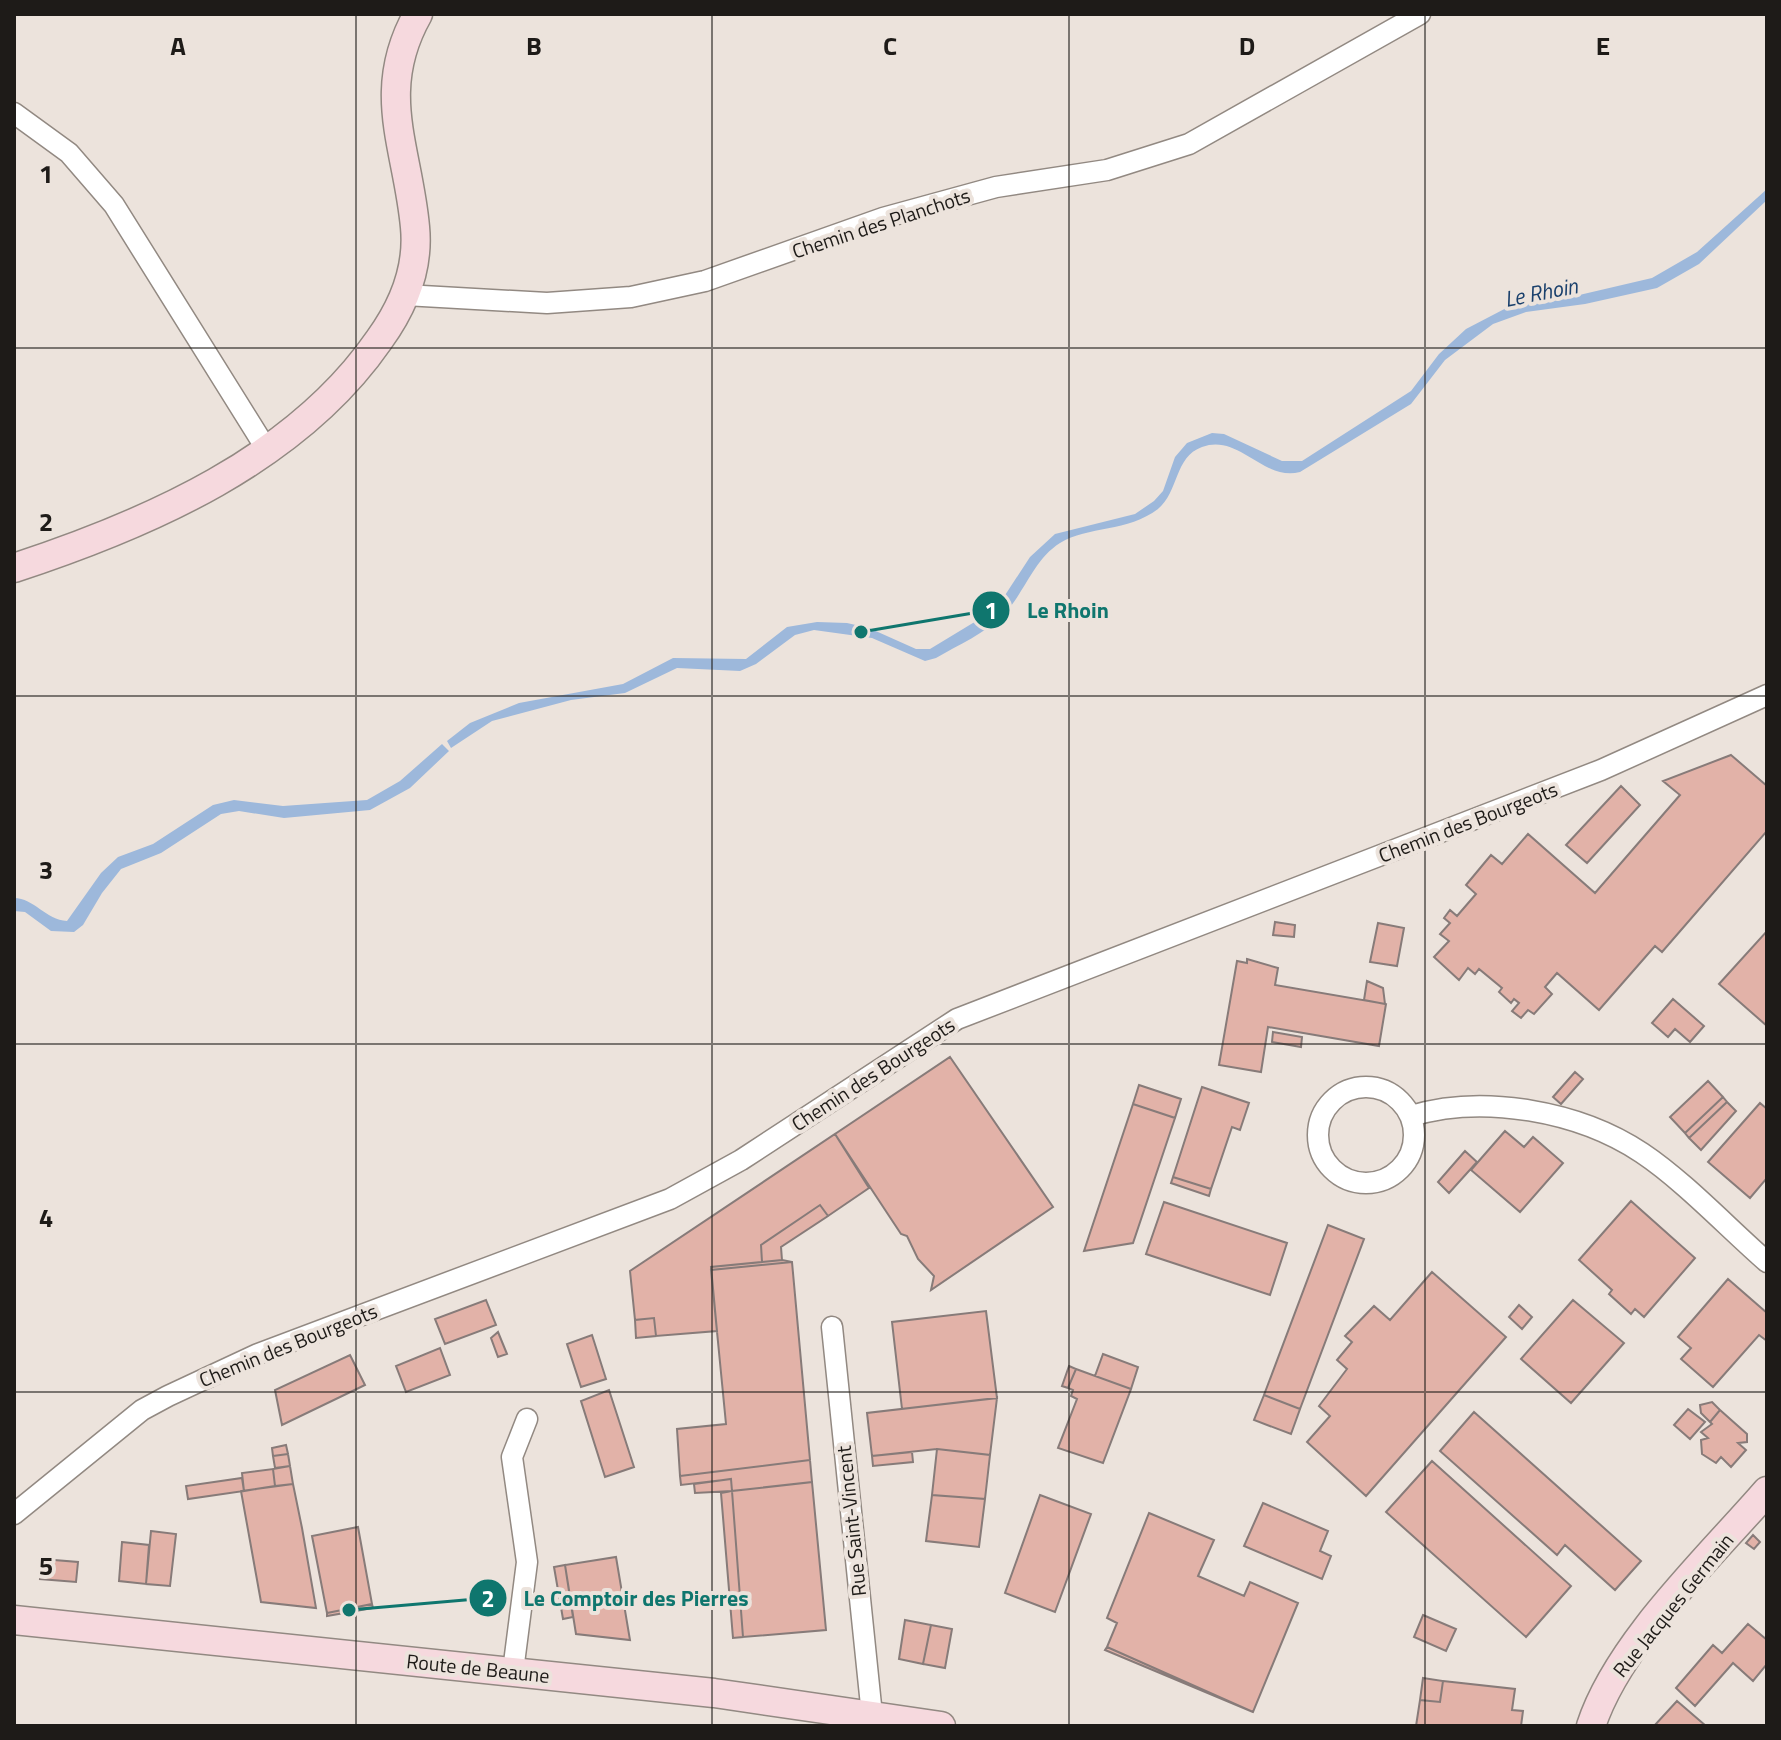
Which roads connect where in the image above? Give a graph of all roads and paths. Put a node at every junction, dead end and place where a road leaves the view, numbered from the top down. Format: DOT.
graph roads {
  1 [pos="418,14"];
  2 [pos="1420,14"];
  3 [pos="14,113"];
  4 [pos="405,295"];
  5 [pos="267,450"];
  6 [pos="14,568"];
  7 [pos="1767,695"];
  8 [pos="1411,1116"];
  9 [pos="1767,1262"];
  10 [pos="832,1327"];
  11 [pos="527,1419"];
  12 [pos="1767,1491"];
  13 [pos="14,1514"];
  14 [pos="14,1620"];
  15 [pos="513,1671"];
  16 [pos="872,1715"];
  17 [pos="941,1726"];
  18 [pos="1591,1726"];
  1 -- 4 [label="main road"];
  2 -- 4 [label="street, Chemin des Planchots"];
  3 -- 5 [label="street"];
  4 -- 5 [label="main road"];
  5 -- 6 [label="main road"];
  7 -- 13 [label="street, Chemin des Bourgeots"];
  8 -- 8 [label="street"];
  8 -- 9 [label="street"];
  10 -- 16 [label="street, Rue Saint-Vincent"];
  11 -- 15 [label="street"];
  12 -- 18 [label="main road, Rue Jacques Germain"];
  14 -- 15 [label="main road, Route de Beaune"];
  15 -- 16 [label="main road, Route de Beaune"];
  16 -- 17 [label="main road, Route de Beaune"];
}
